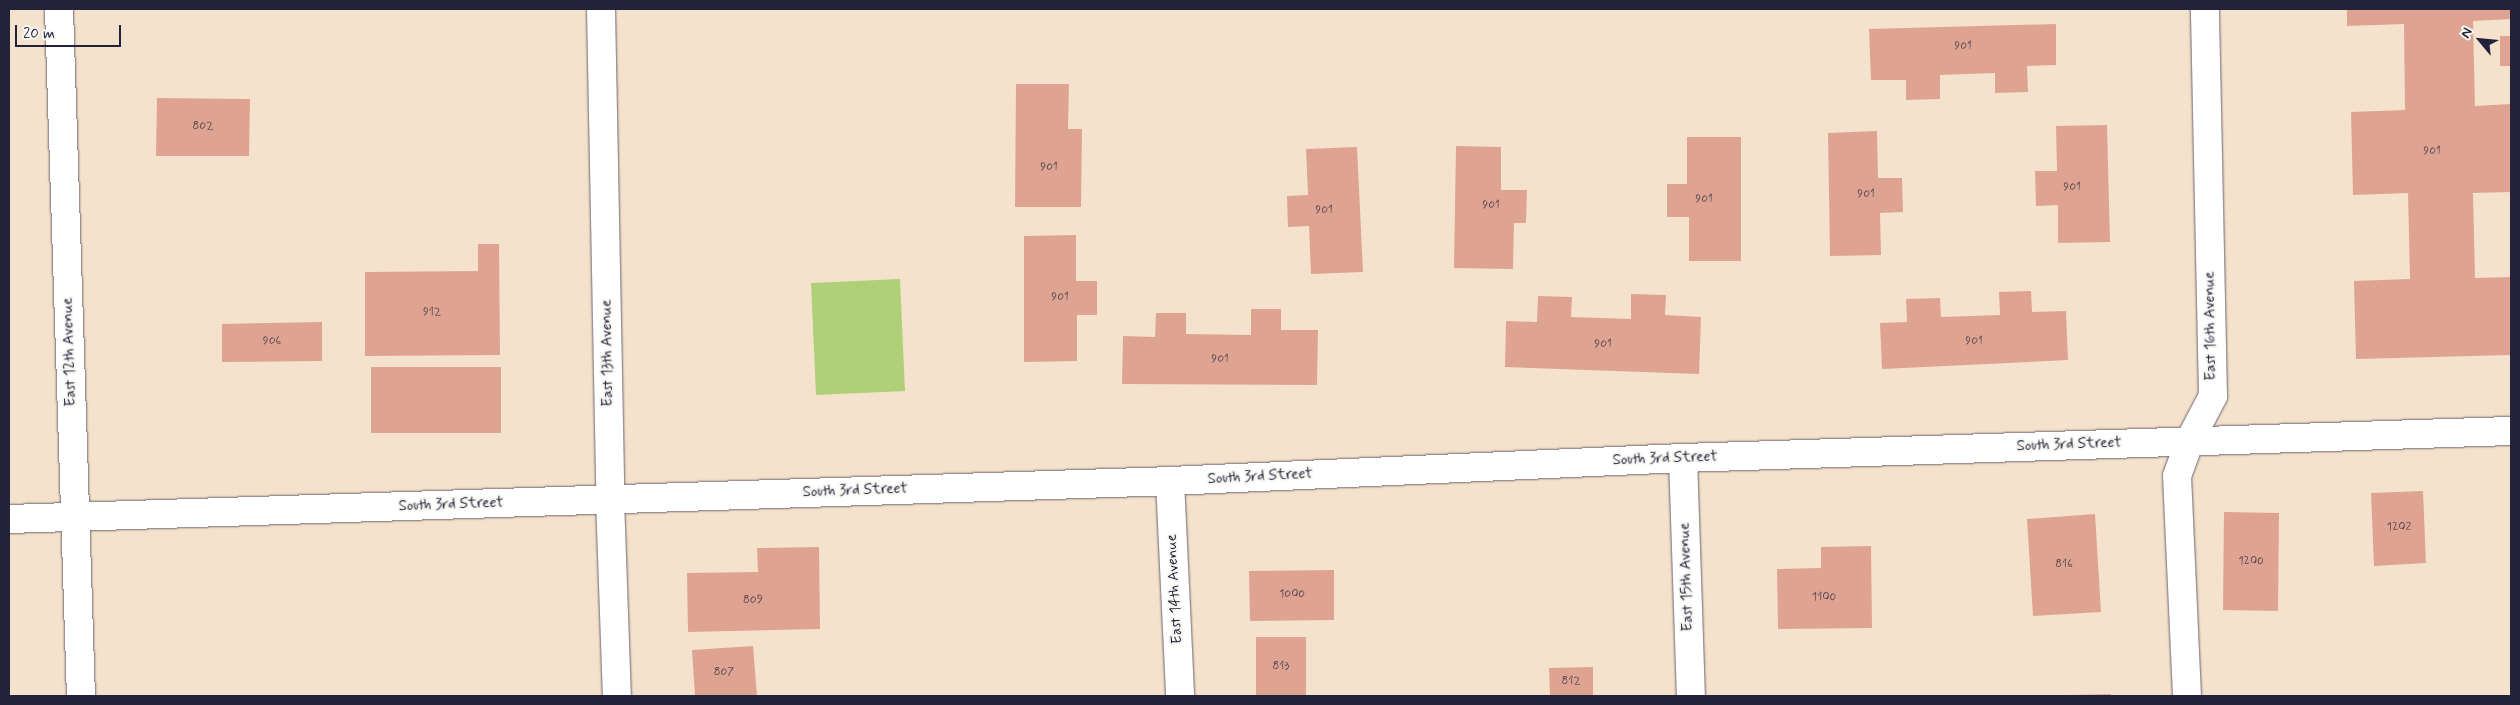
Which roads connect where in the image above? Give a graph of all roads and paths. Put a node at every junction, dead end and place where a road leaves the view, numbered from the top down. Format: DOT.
graph roads {
  1 [pos="59,9"];
  2 [pos="601,9"];
  3 [pos="2205,9"];
  4 [pos="2511,431"];
  5 [pos="2190,440"];
  6 [pos="1683,458"];
  7 [pos="1170,481"];
  8 [pos="610,499"];
  9 [pos="75,517"];
  10 [pos="9,519"];
  11 [pos="81,696"];
  12 [pos="618,696"];
  13 [pos="1180,696"];
  14 [pos="1691,696"];
  15 [pos="2186,696"];
  1 -- 9 [label="street, East 12th Avenue"];
  2 -- 8 [label="street, East 13th Avenue"];
  3 -- 5 [label="street, East 16th Avenue"];
  4 -- 5 [label="street, South 3rd Street"];
  5 -- 6 [label="street, South 3rd Street"];
  5 -- 15 [label="street, East 16th Avenue"];
  6 -- 7 [label="street, South 3rd Street"];
  6 -- 14 [label="street, East 15th Avenue"];
  7 -- 8 [label="street, South 3rd Street"];
  7 -- 13 [label="street, East 14th Avenue"];
  8 -- 9 [label="street, South 3rd Street"];
  8 -- 12 [label="street, East 13th Avenue"];
  9 -- 10 [label="street, South 3rd Street"];
  9 -- 11 [label="street, East 12th Avenue"];
}
